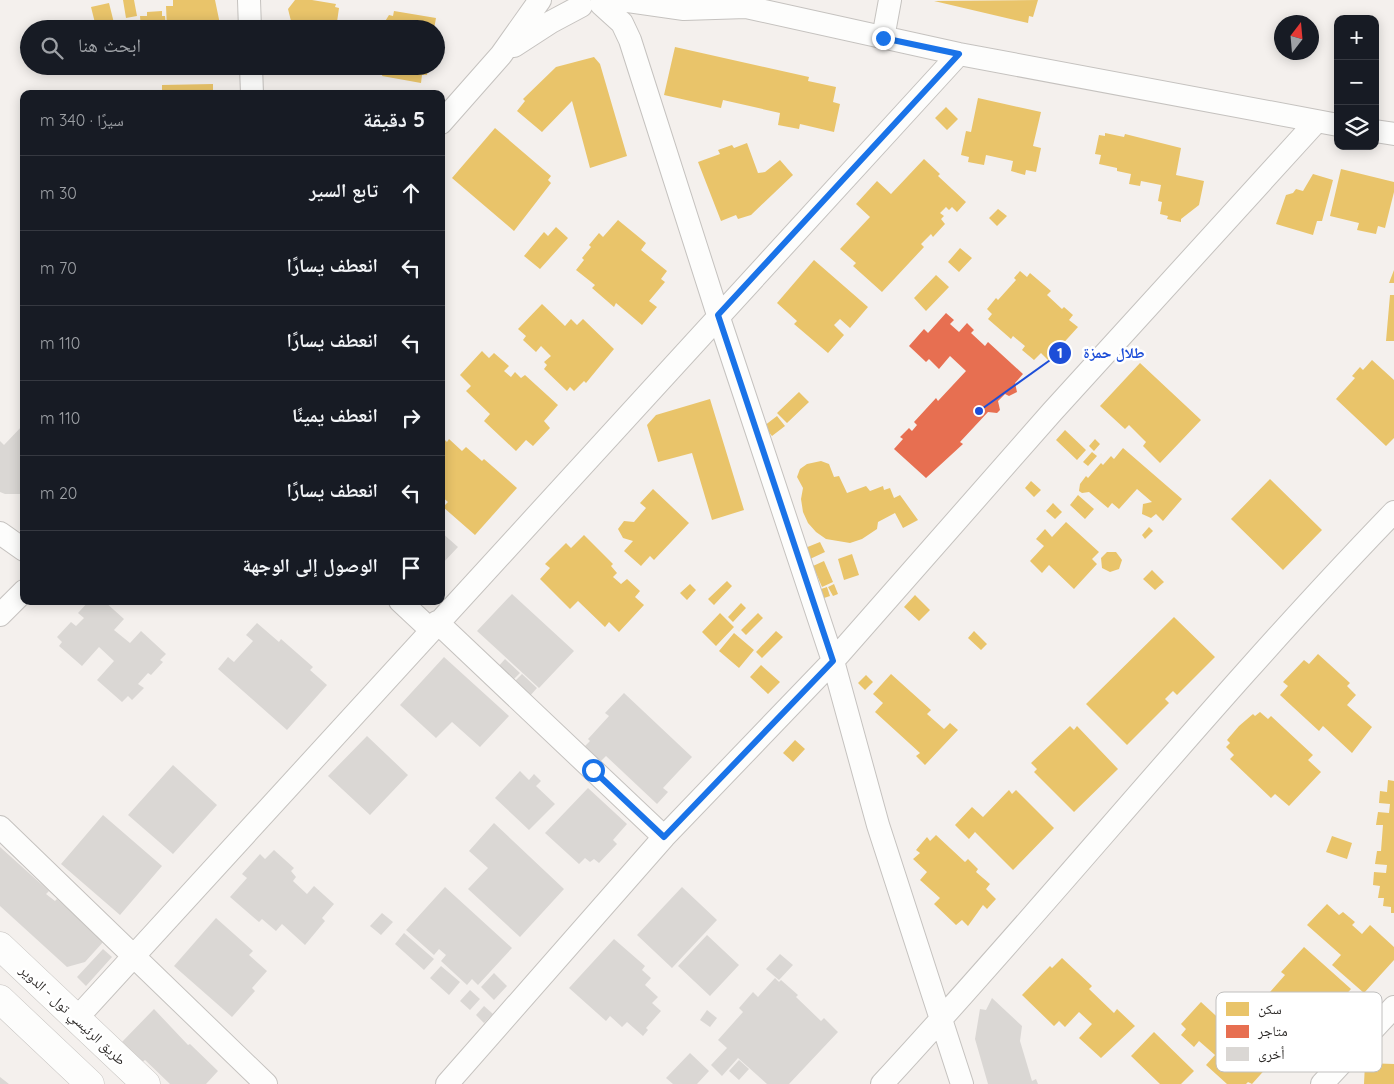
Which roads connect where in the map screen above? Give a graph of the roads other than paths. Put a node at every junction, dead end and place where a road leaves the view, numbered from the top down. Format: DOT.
graph roads {
  1 [pos="248,0"];
  2 [pos="540,0"];
  3 [pos="890,0"];
  4 [pos="596,2"];
  5 [pos="739,3"];
  6 [pos="249,20"];
  7 [pos="883,38"];
  8 [pos="959,54"];
  9 [pos="501,56"];
  10 [pos="251,75"];
  11 [pos="252,90"];
  12 [pos="445,119"];
  13 [pos="1327,123"];
  14 [pos="1379,132"];
  15 [pos="1394,134"];
  16 [pos="718,315"];
  17 [pos="1394,512"];
  18 [pos="0,533"];
  19 [pos="20,547"];
  20 [pos="20,595"];
  21 [pos="405,605"];
  22 [pos="0,615"];
  23 [pos="434,626"];
  24 [pos="833,661"];
  25 [pos="0,827"];
  26 [pos="664,837"];
  27 [pos="0,946"];
  28 [pos="133,957"];
  29 [pos="0,999"];
  30 [pos="1394,1006"];
  31 [pos="77,1018"];
  32 [pos="942,1019"];
  33 [pos="1382,1019"];
  34 [pos="1333,1072"];
  35 [pos="90,1084"];
  36 [pos="146,1084"];
  37 [pos="266,1084"];
  38 [pos="447,1084"];
  39 [pos="882,1084"];
  40 [pos="962,1084"];
  41 [pos="1322,1084"];
  1 -- 6 [label="street"];
  2 -- 9 [label="street"];
  3 -- 7 [label="street"];
  4 -- 5 [label="street"];
  4 -- 9 [label="street"];
  4 -- 16 [label="street"];
  5 -- 7 [label="street"];
  7 -- 8 [label="street"];
  8 -- 13 [label="street"];
  8 -- 16 [label="street"];
  9 -- 12 [label="street"];
  10 -- 11 [label="street"];
  13 -- 24 [label="street"];
  14 -- 15 [label="street"];
  16 -- 23 [label="street"];
  16 -- 24 [label="street"];
  17 -- 32 [label="street"];
  18 -- 19 [label="street"];
  20 -- 22 [label="street"];
  21 -- 23 [label="street"];
  23 -- 26 [label="street"];
  23 -- 28 [label="street"];
  24 -- 26 [label="street"];
  24 -- 32 [label="street"];
  25 -- 28 [label="street"];
  26 -- 38 [label="street"];
  27 -- 31 [label="main road, طريق الرئيسي تول - الدوير"];
  28 -- 31 [label="street"];
  28 -- 37 [label="street"];
  29 -- 35 [label="main road"];
  30 -- 33 [label="street"];
  31 -- 36 [label="main road, طريق الرئيسي تول - الدوير"];
  32 -- 39 [label="street"];
  32 -- 40 [label="street"];
  34 -- 41 [label="street"];
}
